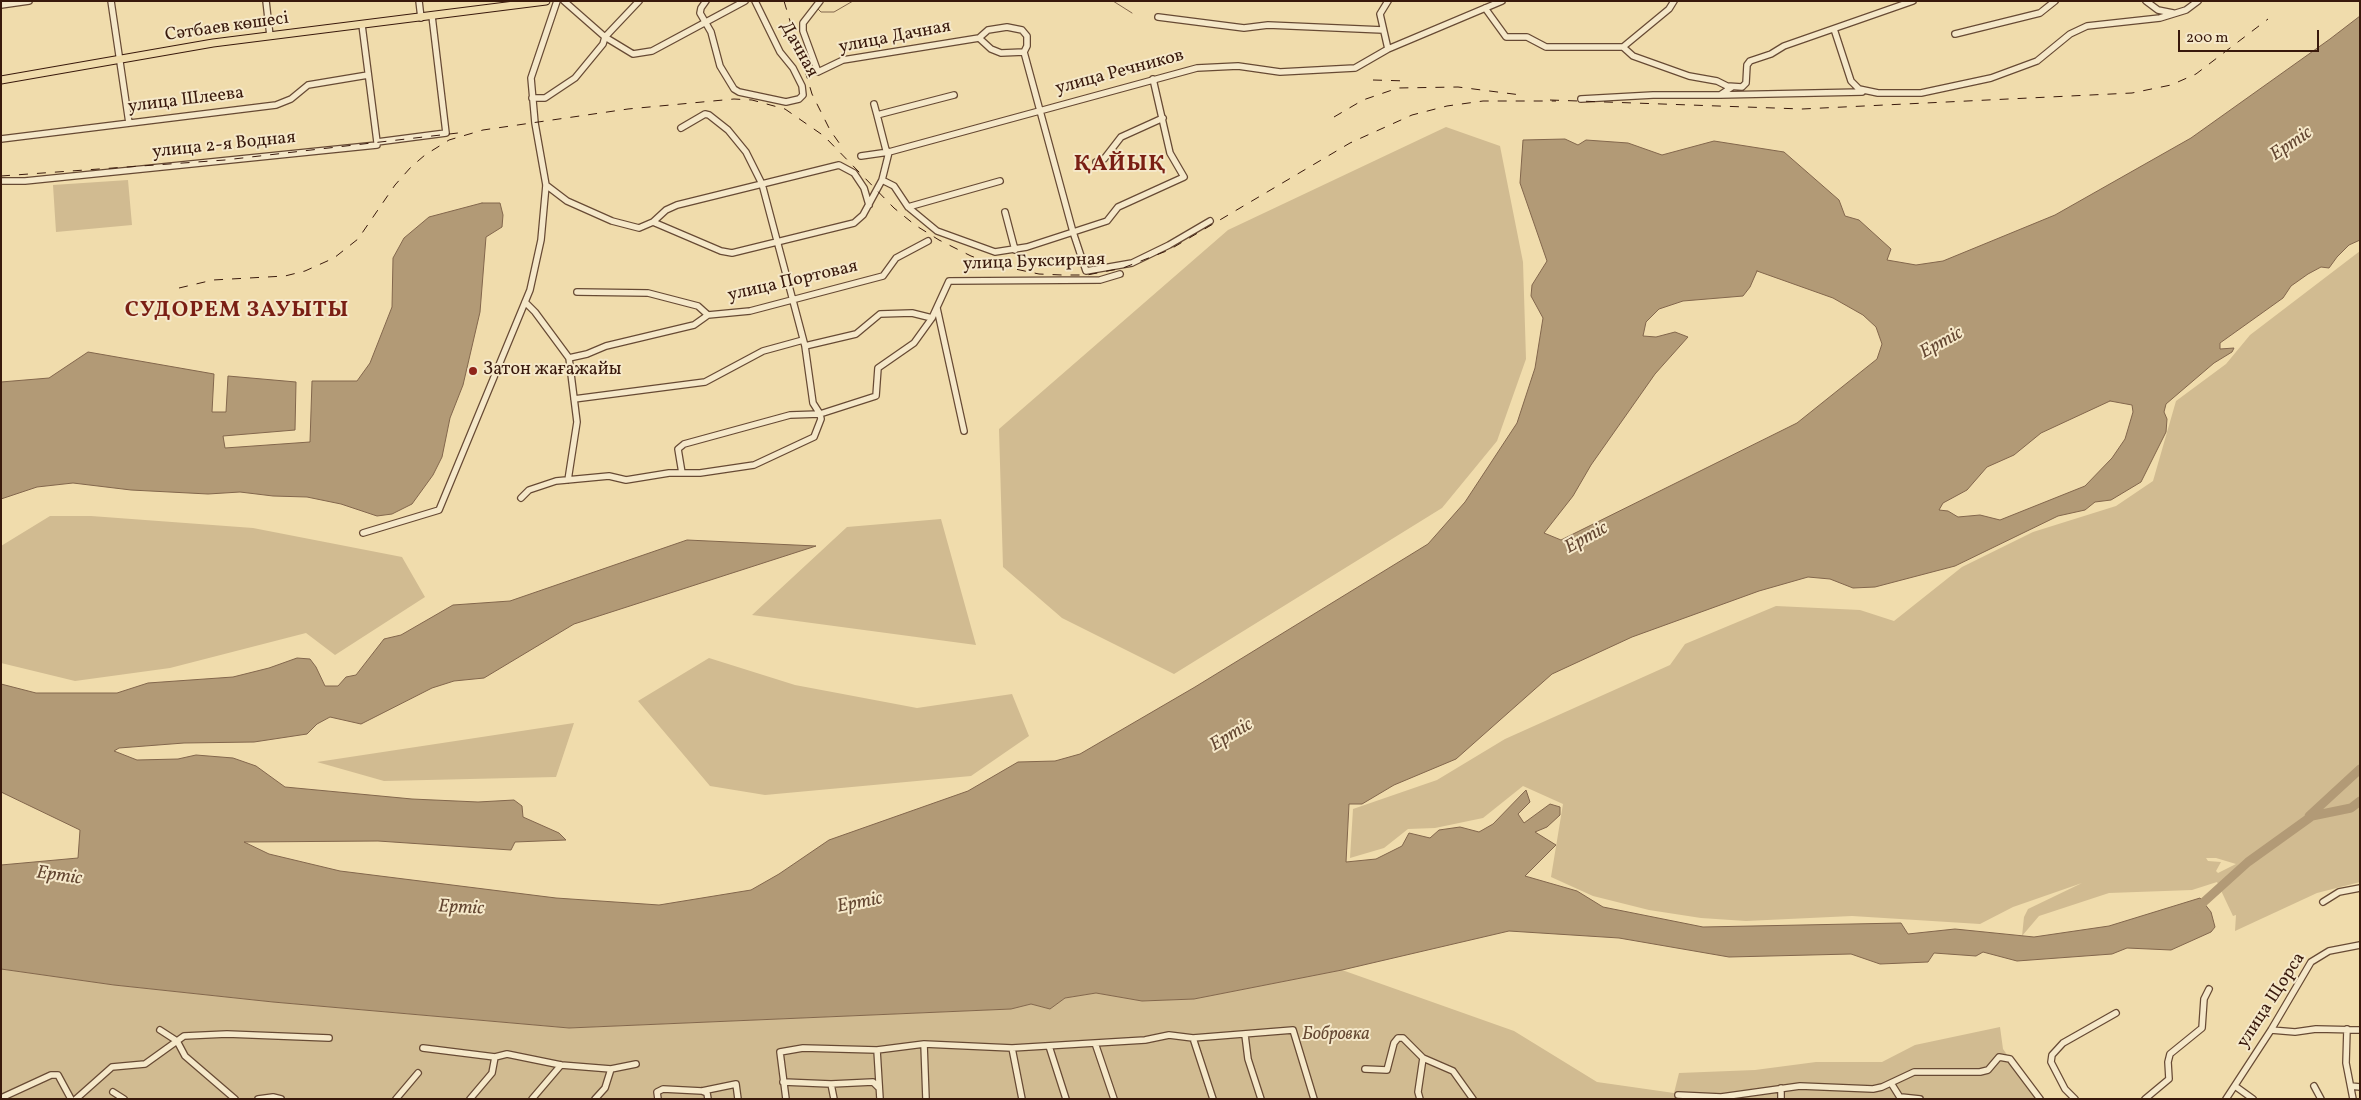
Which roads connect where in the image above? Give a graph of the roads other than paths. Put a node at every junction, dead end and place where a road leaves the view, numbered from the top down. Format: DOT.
graph roads {
  1 [pos="29,1"];
  2 [pos="111,1"];
  3 [pos="266,1"];
  4 [pos="419,1"];
  5 [pos="546,1"];
  6 [pos="556,1"];
  7 [pos="564,1"];
  8 [pos="639,1"];
  9 [pos="706,1"];
  10 [pos="745,1"];
  11 [pos="755,1"];
  12 [pos="820,1"];
  13 [pos="1388,1"];
  14 [pos="1502,1"];
  15 [pos="1674,1"];
  16 [pos="1913,1"];
  17 [pos="2056,1"];
  18 [pos="2146,1"];
  19 [pos="2198,1"];
  20 [pos="1,5"];
  21 [pos="1485,8"];
  22 [pos="2175,13"];
  23 [pos="432,16"];
  24 [pos="1158,17"];
  25 [pos="421,18"];
  26 [pos="706,24"];
  27 [pos="362,25"];
  28 [pos="1834,29"];
  29 [pos="1383,30"];
  30 [pos="1955,34"];
  31 [pos="270,36"];
  32 [pos="606,37"];
  33 [pos="979,38"];
  34 [pos="1622,47"];
  35 [pos="1388,49"];
  36 [pos="1024,52"];
  37 [pos="119,60"];
  38 [pos="368,75"];
  39 [pos="1153,79"];
  40 [pos="1,80"];
  41 [pos="1732,87"];
  42 [pos="1863,92"];
  43 [pos="954,95"];
  44 [pos="1720,95"];
  45 [pos="532,98"];
  46 [pos="1581,99"];
  47 [pos="874,104"];
  48 [pos="1040,110"];
  49 [pos="877,115"];
  50 [pos="1163,118"];
  51 [pos="129,123"];
  52 [pos="681,128"];
  53 [pos="1,139"];
  54 [pos="377,142"];
  55 [pos="889,152"];
  56 [pos="860,156"];
  57 [pos="1096,162"];
  58 [pos="882,180"];
  59 [pos="1,181"];
  60 [pos="1000,182"];
  61 [pos="762,184"];
  62 [pos="546,185"];
  63 [pos="869,205"];
  64 [pos="908,207"];
  65 [pos="1005,212"];
  66 [pos="1210,221"];
  67 [pos="653,222"];
  68 [pos="1073,232"];
  69 [pos="928,241"];
  70 [pos="777,242"];
  71 [pos="1015,250"];
  72 [pos="1120,274"];
  73 [pos="577,292"];
  74 [pos="792,299"];
  75 [pos="525,302"];
  76 [pos="937,308"];
  77 [pos="708,315"];
  78 [pos="932,318"];
  79 [pos="804,343"];
  80 [pos="569,358"];
  81 [pos="574,399"];
  82 [pos="820,414"];
  83 [pos="964,431"];
  84 [pos="682,473"];
  85 [pos="568,480"];
  86 [pos="521,498"];
  87 [pos="363,533"];
  88 [pos="2359,890"];
  89 [pos="2323,902"];
  90 [pos="2360,945"];
  91 [pos="2209,989"];
  92 [pos="2116,1013"];
  93 [pos="2347,1029"];
  94 [pos="160,1030"];
  95 [pos="2272,1030"];
  96 [pos="2360,1030"];
  97 [pos="1245,1035"];
  98 [pos="328,1038"];
  99 [pos="1193,1038"];
  100 [pos="178,1040"];
  101 [pos="1095,1043"];
  102 [pos="924,1044"];
  103 [pos="1049,1046"];
  104 [pos="423,1048"];
  105 [pos="1012,1048"];
  106 [pos="877,1050"];
  107 [pos="496,1057"];
  108 [pos="1423,1058"];
  109 [pos="636,1064"];
  110 [pos="560,1066"];
  111 [pos="611,1069"];
  112 [pos="1365,1069"];
  113 [pos="418,1073"];
  114 [pos="783,1082"];
  115 [pos="1891,1083"];
  116 [pos="831,1084"];
  117 [pos="2235,1086"];
  118 [pos="2314,1086"];
  119 [pos="2351,1086"];
  120 [pos="878,1087"];
  121 [pos="2360,1087"];
  122 [pos="1781,1088"];
  123 [pos="702,1091"];
  124 [pos="113,1092"];
  125 [pos="1678,1095"];
  126 [pos="1,1098"];
  127 [pos="1696,1098"];
  128 [pos="1901,1098"];
  129 [pos="71,1099"];
  130 [pos="76,1099"];
  131 [pos="124,1099"];
  132 [pos="235,1099"];
  133 [pos="258,1099"];
  134 [pos="281,1099"];
  135 [pos="396,1099"];
  136 [pos="470,1099"];
  137 [pos="532,1099"];
  138 [pos="595,1099"];
  139 [pos="658,1099"];
  140 [pos="708,1099"];
  141 [pos="738,1099"];
  142 [pos="786,1099"];
  143 [pos="834,1099"];
  144 [pos="880,1099"];
  145 [pos="926,1099"];
  146 [pos="1022,1099"];
  147 [pos="1066,1099"];
  148 [pos="1114,1099"];
  149 [pos="1213,1099"];
  150 [pos="1261,1099"];
  151 [pos="1314,1099"];
  152 [pos="1420,1099"];
  153 [pos="1473,1099"];
  154 [pos="1780,1099"];
  155 [pos="1920,1099"];
  156 [pos="2040,1099"];
  157 [pos="2076,1099"];
  158 [pos="2146,1099"];
  159 [pos="2226,1099"];
  160 [pos="2254,1099"];
  161 [pos="2321,1099"];
  162 [pos="2353,1099"];
  1 -- 20 [label="street"];
  2 -- 37 [label="street"];
  3 -- 31 [label="street"];
  4 -- 25 [label="street"];
  5 -- 23 [label="main road, Сәтбаев көшесі"];
  6 -- 45 [label="street"];
  7 -- 32 [label="street"];
  8 -- 32 [label="street"];
  9 -- 26 [label="street, Дачная"];
  10 -- 26 [label="street"];
  11 -- 26 [label="street, Дачная"];
  12 -- 33 [label="street, улица Дачная"];
  13 -- 29 [label="street"];
  14 -- 21 [label="street, улица Речников"];
  15 -- 34 [label="street"];
  16 -- 28 [label="street"];
  17 -- 30 [label="street"];
  18 -- 22 [label="street"];
  19 -- 22 [label="street"];
  21 -- 34 [label="street"];
  21 -- 35 [label="street, улица Речников"];
  22 -- 42 [label="street"];
  23 -- 25 [label="main road, Сәтбаев көшесі"];
  23 -- 54 [label="street, улица 2-я Водная"];
  24 -- 29 [label="street"];
  25 -- 27 [label="main road, Сәтбаев көшесі"];
  26 -- 32 [label="street"];
  27 -- 31 [label="main road, Сәтбаев көшесі"];
  27 -- 38 [label="street"];
  28 -- 41 [label="street"];
  28 -- 42 [label="street"];
  29 -- 35 [label="street"];
  31 -- 37 [label="main road, Сәтбаев көшесі"];
  32 -- 45 [label="street"];
  33 -- 36 [label="street"];
  33 -- 36 [label="street, улица Дачная"];
  34 -- 41 [label="street"];
  35 -- 39 [label="street, улица Речников"];
  36 -- 48 [label="street"];
  37 -- 40 [label="main road, Сәтбаев көшесі"];
  37 -- 51 [label="street"];
  38 -- 51 [label="street, улица Шлеева"];
  38 -- 54 [label="street"];
  39 -- 48 [label="street, улица Речников"];
  39 -- 50 [label="street"];
  41 -- 44 [label="street"];
  42 -- 44 [label="street"];
  43 -- 49 [label="street"];
  44 -- 46 [label="street"];
  45 -- 62 [label="street"];
  47 -- 49 [label="street"];
  48 -- 55 [label="street, улица Речников"];
  48 -- 68 [label="street"];
  49 -- 55 [label="street"];
  50 -- 57 [label="street"];
  50 -- 68 [label="street"];
  51 -- 53 [label="street, улица Шлеева"];
  52 -- 61 [label="street"];
  54 -- 59 [label="street, улица 2-я Водная"];
  55 -- 56 [label="street, улица Речников"];
  55 -- 58 [label="street"];
  58 -- 63 [label="street"];
  58 -- 64 [label="street"];
  60 -- 64 [label="street"];
  61 -- 63 [label="street"];
  61 -- 67 [label="street"];
  61 -- 70 [label="street"];
  62 -- 67 [label="street"];
  62 -- 75 [label="street"];
  63 -- 70 [label="street"];
  64 -- 71 [label="street"];
  65 -- 71 [label="street"];
  66 -- 68 [label="street"];
  67 -- 70 [label="street"];
  68 -- 71 [label="street"];
  69 -- 74 [label="street, улица Портовая"];
  70 -- 74 [label="street"];
  72 -- 76 [label="street, улица Буксирная"];
  73 -- 77 [label="street"];
  74 -- 77 [label="street, улица Портовая"];
  74 -- 79 [label="street"];
  75 -- 80 [label="street"];
  75 -- 87 [label="street"];
  76 -- 78 [label="street"];
  76 -- 83 [label="street"];
  77 -- 80 [label="street, улица Портовая"];
  78 -- 79 [label="street"];
  78 -- 82 [label="street"];
  79 -- 81 [label="street"];
  79 -- 82 [label="street"];
  80 -- 81 [label="street"];
  81 -- 85 [label="street"];
  82 -- 84 [label="street"];
  82 -- 84 [label="street"];
  84 -- 85 [label="street"];
  85 -- 86 [label="street"];
  88 -- 89 [label="street"];
  90 -- 95 [label="street, улица Щорса"];
  91 -- 158 [label="street"];
  92 -- 157 [label="street"];
  93 -- 95 [label="street"];
  93 -- 96 [label="street"];
  93 -- 119 [label="street"];
  94 -- 100 [label="street"];
  95 -- 117 [label="street, улица Щорса"];
  97 -- 99 [label="street"];
  97 -- 150 [label="street"];
  97 -- 151 [label="street"];
  98 -- 100 [label="street"];
  99 -- 101 [label="street"];
  99 -- 149 [label="street"];
  100 -- 130 [label="street"];
  100 -- 132 [label="street"];
  101 -- 103 [label="street"];
  101 -- 148 [label="street"];
  102 -- 105 [label="street"];
  102 -- 106 [label="street"];
  102 -- 145 [label="street"];
  103 -- 105 [label="street"];
  103 -- 147 [label="street"];
  104 -- 107 [label="street"];
  105 -- 146 [label="street"];
  106 -- 114 [label="street"];
  106 -- 120 [label="street"];
  107 -- 110 [label="street"];
  107 -- 136 [label="street"];
  108 -- 112 [label="street"];
  108 -- 152 [label="street"];
  108 -- 153 [label="street"];
  109 -- 111 [label="street"];
  110 -- 111 [label="street"];
  110 -- 137 [label="street"];
  111 -- 138 [label="street"];
  113 -- 135 [label="street"];
  114 -- 116 [label="street"];
  114 -- 142 [label="street"];
  115 -- 122 [label="street"];
  115 -- 128 [label="street"];
  115 -- 156 [label="street"];
  116 -- 120 [label="street"];
  116 -- 143 [label="street"];
  117 -- 159 [label="street, улица Щорса"];
  117 -- 160 [label="street"];
  118 -- 161 [label="street"];
  119 -- 121 [label="street"];
  119 -- 162 [label="street"];
  120 -- 144 [label="street"];
  122 -- 127 [label="street"];
  122 -- 154 [label="street"];
  123 -- 139 [label="street"];
  123 -- 140 [label="street"];
  123 -- 141 [label="street"];
  124 -- 131 [label="street"];
  125 -- 127 [label="street"];
  126 -- 129 [label="street"];
  128 -- 155 [label="street"];
  133 -- 134 [label="street"];
}
